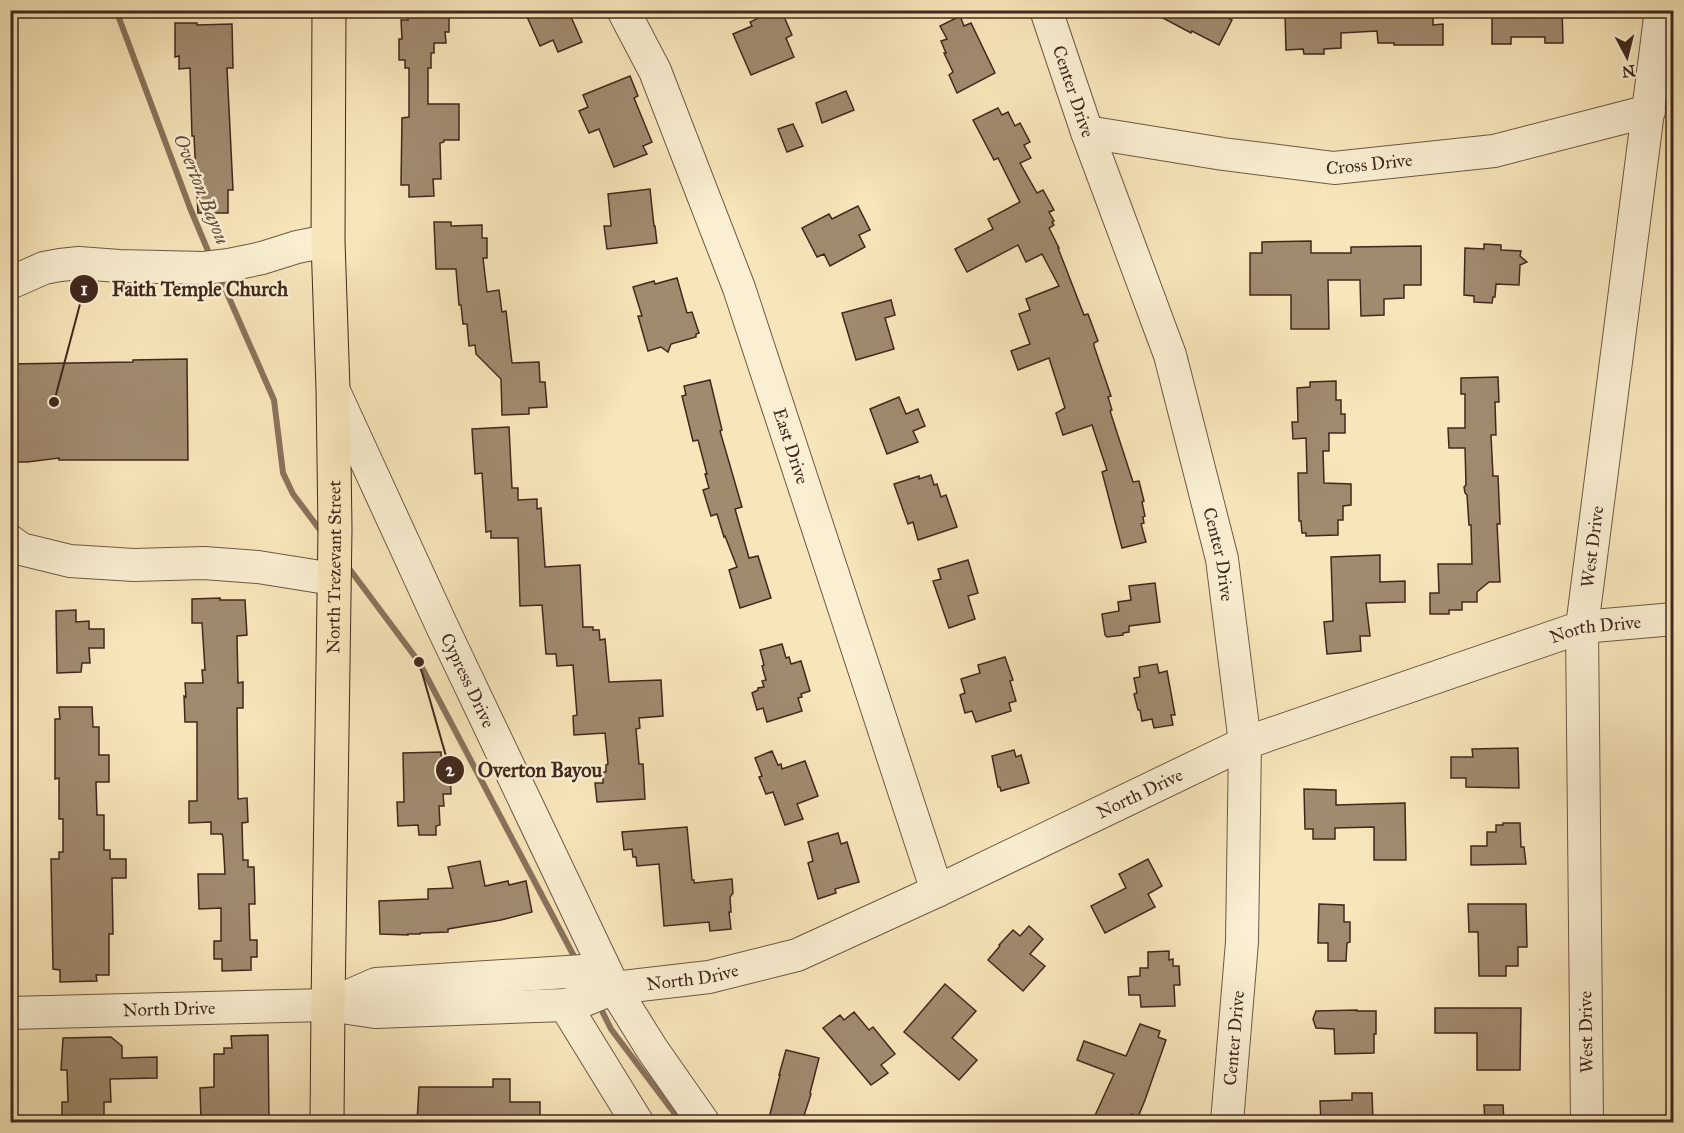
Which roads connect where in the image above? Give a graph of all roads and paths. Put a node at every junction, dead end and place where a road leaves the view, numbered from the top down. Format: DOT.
graph roads {
  1 [pos="328,10"];
  2 [pos="622,10"];
  3 [pos="1046,10"];
  4 [pos="1661,10"];
  5 [pos="1650,111"];
  6 [pos="1087,132"];
  7 [pos="328,241"];
  8 [pos="10,283"];
  9 [pos="333,389"];
  10 [pos="10,541"];
  11 [pos="334,571"];
  12 [pos="1674,620"];
  13 [pos="1582,627"];
  14 [pos="1245,743"];
  15 [pos="937,891"];
  16 [pos="589,989"];
  17 [pos="328,1005"];
  18 [pos="10,1013"];
  19 [pos="327,1122"];
  20 [pos="637,1122"];
  21 [pos="703,1122"];
  22 [pos="1227,1122"];
  23 [pos="1587,1122"];
  1 -- 7 [label="main road, North Trezevant Street"];
  2 -- 15 [label="street, East Drive"];
  3 -- 6 [label="street, Center Drive"];
  4 -- 5 [label="street, West Drive"];
  5 -- 6 [label="street, Cross Drive"];
  5 -- 13 [label="street, West Drive"];
  6 -- 14 [label="street, Center Drive"];
  7 -- 8 [label="street"];
  7 -- 9 [label="main road, North Trezevant Street"];
  9 -- 11 [label="main road, North Trezevant Street"];
  9 -- 16 [label="street, Cypress Drive"];
  10 -- 11 [label="street"];
  11 -- 17 [label="main road, North Trezevant Street"];
  12 -- 13 [label="street, North Drive"];
  13 -- 14 [label="street, North Drive"];
  13 -- 23 [label="street, West Drive"];
  14 -- 15 [label="street, North Drive"];
  14 -- 22 [label="street, Center Drive"];
  15 -- 16 [label="street, North Drive"];
  16 -- 17 [label="street, North Drive"];
  16 -- 20 [label="street, Cypress Drive"];
  16 -- 21 [label="street, Cypress Drive"];
  17 -- 18 [label="street, North Drive"];
  17 -- 19 [label="main road, North Trezevant Street"];
}
